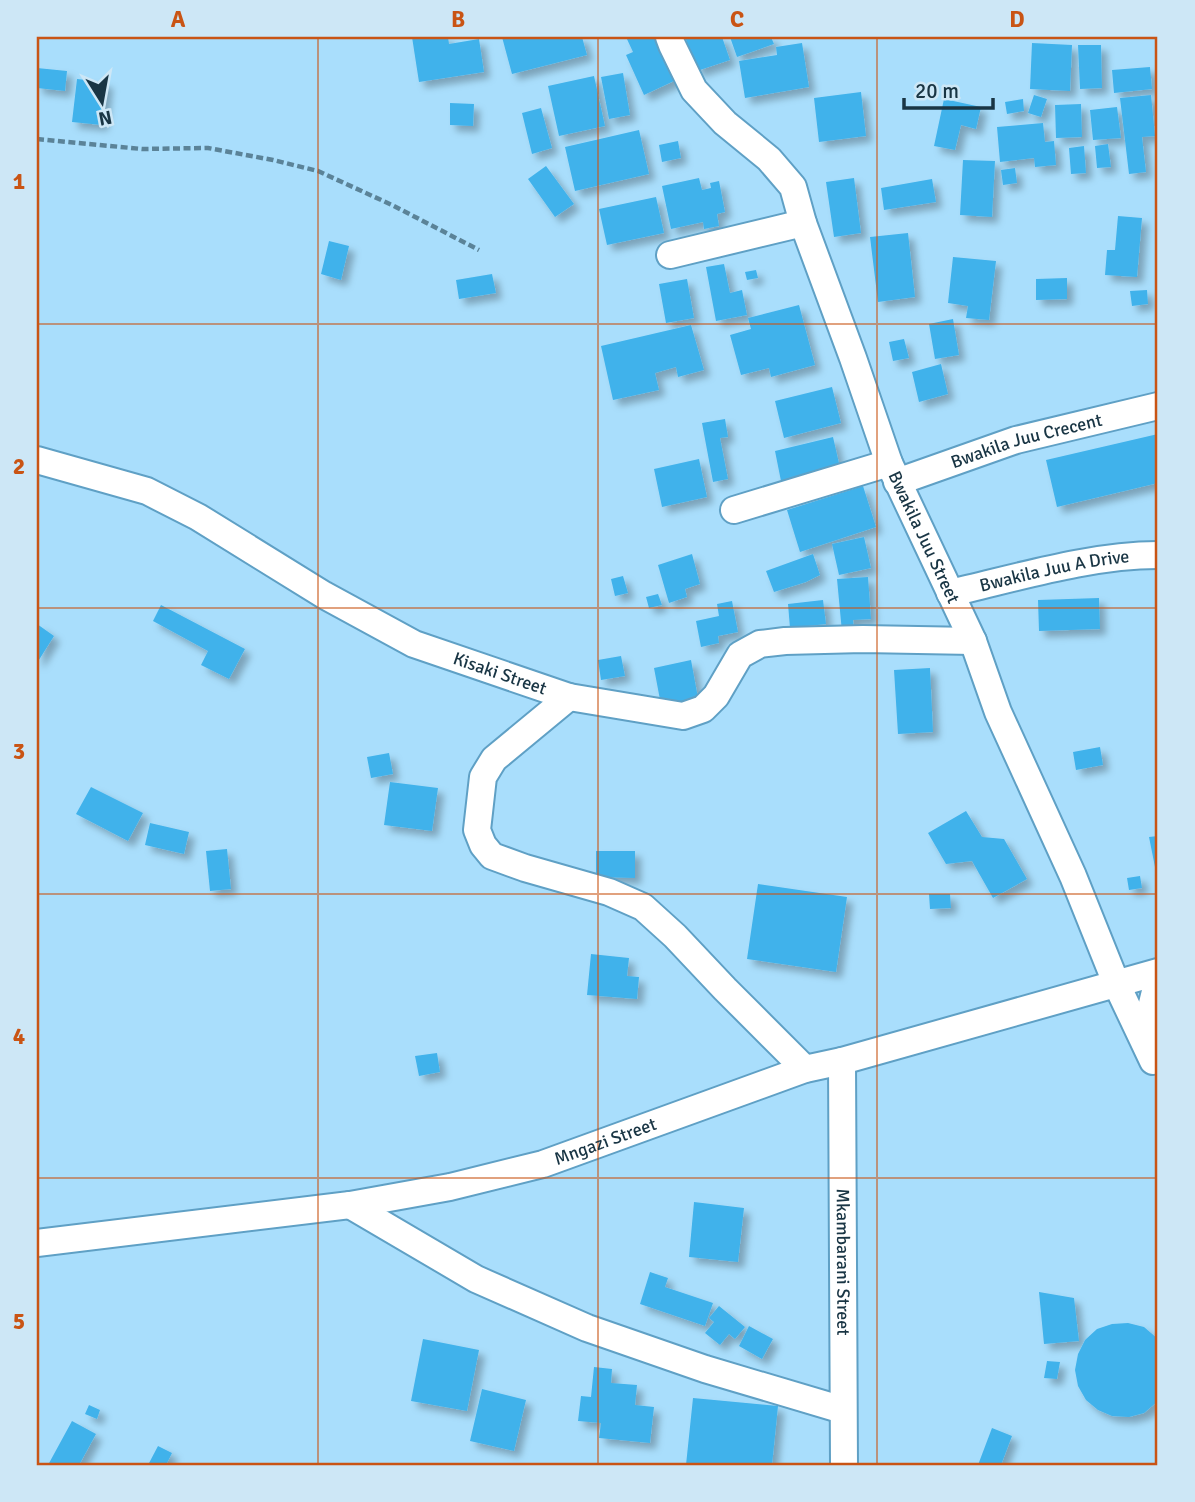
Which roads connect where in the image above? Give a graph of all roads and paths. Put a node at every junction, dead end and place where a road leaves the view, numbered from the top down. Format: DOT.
graph roads {
  1 [pos="669,37"];
  2 [pos="37,139"];
  3 [pos="803,223"];
  4 [pos="479,250"];
  5 [pos="670,255"];
  6 [pos="1158,406"];
  7 [pos="37,460"];
  8 [pos="893,472"];
  9 [pos="734,510"];
  10 [pos="1158,555"];
  11 [pos="950,593"];
  12 [pos="973,641"];
  13 [pos="569,697"];
  14 [pos="1158,972"];
  15 [pos="1158,979"];
  16 [pos="1116,983"];
  17 [pos="842,1061"];
  18 [pos="1156,1068"];
  19 [pos="805,1069"];
  20 [pos="350,1205"];
  21 [pos="37,1243"];
  22 [pos="843,1410"];
  23 [pos="844,1465"];
  1 -- 3 [label="street, Bwakila Juu Street"];
  2 -- 4 [label="path"];
  3 -- 5 [label="street"];
  3 -- 8 [label="street, Bwakila Juu Street"];
  6 -- 8 [label="street, Bwakila Juu Crecent"];
  7 -- 13 [label="street, Kisaki Street"];
  8 -- 9 [label="street, Bwakila Juu Crecent"];
  8 -- 11 [label="street, Bwakila Juu Street"];
  10 -- 11 [label="street, Bwakila Juu A Drive"];
  11 -- 12 [label="street, Bwakila Juu Street"];
  12 -- 13 [label="street, Kisaki Street"];
  12 -- 16 [label="street, Bwakila Juu Street"];
  13 -- 19 [label="street"];
  14 -- 16 [label="street, Mngazi Street"];
  15 -- 18 [label="street"];
  16 -- 17 [label="street, Mngazi Street"];
  16 -- 18 [label="street, Bwakila Juu Street"];
  17 -- 19 [label="street, Mngazi Street"];
  17 -- 22 [label="street, Mkambarani Street"];
  19 -- 20 [label="street, Mngazi Street"];
  20 -- 21 [label="street, Mngazi Street"];
  20 -- 22 [label="street"];
  22 -- 23 [label="street, Mkambarani Street"];
}
